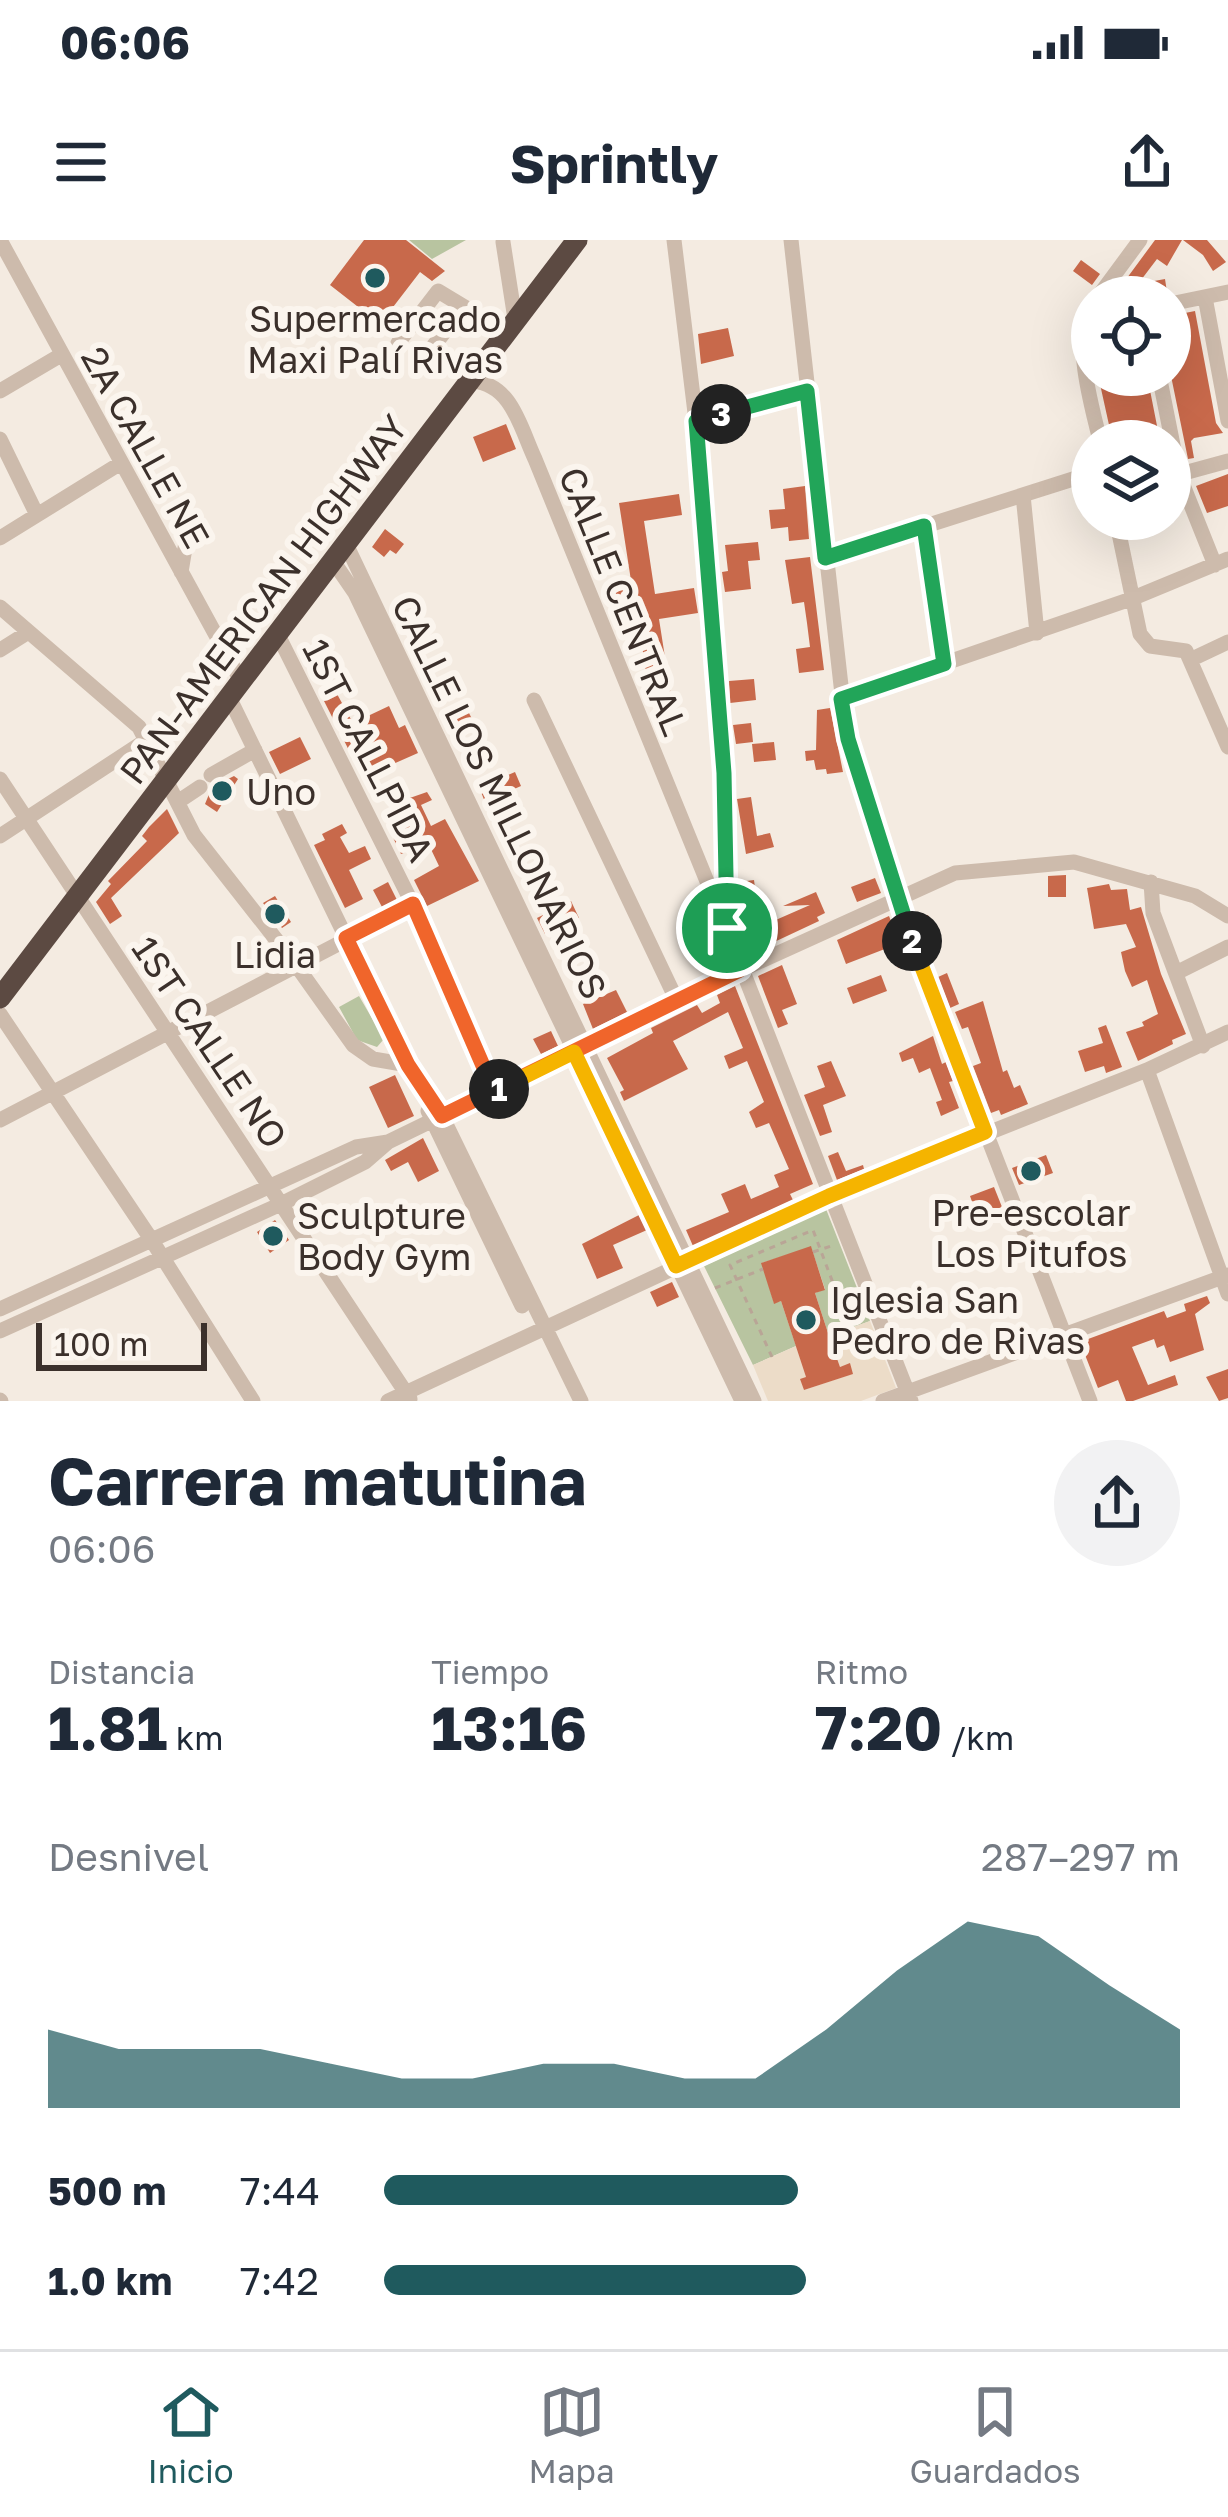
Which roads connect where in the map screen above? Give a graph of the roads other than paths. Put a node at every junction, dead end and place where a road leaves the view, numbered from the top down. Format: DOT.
graph roads {
  1 [pos="0,240"];
  2 [pos="577,240"];
  3 [pos="674,240"];
  4 [pos="791,240"];
  5 [pos="1140,240"];
  6 [pos="503,242"];
  7 [pos="1113,276"];
  8 [pos="1228,292"];
  9 [pos="1204,297"];
  10 [pos="1191,300"];
  11 [pos="464,307"];
  12 [pos="510,326"];
  13 [pos="398,343"];
  14 [pos="61,355"];
  15 [pos="424,358"];
  16 [pos="472,381"];
  17 [pos="0,391"];
  18 [pos="807,391"];
  19 [pos="696,421"];
  20 [pos="1228,421"];
  21 [pos="0,439"];
  22 [pos="1228,461"];
  23 [pos="121,463"];
  24 [pos="1191,471"];
  25 [pos="1071,480"];
  26 [pos="1023,495"];
  27 [pos="1191,507"];
  28 [pos="37,515"];
  29 [pos="190,518"];
  30 [pos="924,526"];
  31 [pos="0,538"];
  32 [pos="1120,540"];
  33 [pos="340,553"];
  34 [pos="825,558"];
  35 [pos="1221,562"];
  36 [pos="181,572"];
  37 [pos="1131,599"];
  38 [pos="0,607"];
  39 [pos="27,633"];
  40 [pos="277,633"];
  41 [pos="1037,633"];
  42 [pos="1228,642"];
  43 [pos="0,650"];
  44 [pos="1192,659"];
  45 [pos="944,664"];
  46 [pos="235,689"];
  47 [pos="841,699"];
  48 [pos="534,700"];
  49 [pos="1223,721"];
  50 [pos="145,741"];
  51 [pos="1228,747"];
  52 [pos="255,750"];
  53 [pos="0,779"];
  54 [pos="167,779"];
  55 [pos="179,801"];
  56 [pos="26,818"];
  57 [pos="0,836"];
  58 [pos="1150,882"];
  59 [pos="77,897"];
  60 [pos="895,898"];
  61 [pos="413,904"];
  62 [pos="1228,916"];
  63 [pos="727,928"];
  64 [pos="346,938"];
  65 [pos="1228,946"];
  66 [pos="296,965"];
  67 [pos="740,970"];
  68 [pos="1176,973"];
  69 [pos="0,998"];
  70 [pos="677,1001"];
  71 [pos="0,1014"];
  72 [pos="166,1030"];
  73 [pos="1228,1032"];
  74 [pos="1203,1046"];
  75 [pos="580,1049"];
  76 [pos="408,1065"];
  77 [pos="1147,1070"];
  78 [pos="494,1091"];
  79 [pos="52,1092"];
  80 [pos="437,1118"];
  81 [pos="0,1120"];
  82 [pos="985,1132"];
  83 [pos="388,1142"];
  84 [pos="269,1186"];
  85 [pos="829,1196"];
  86 [pos="281,1204"];
  87 [pos="152,1239"];
  88 [pos="162,1257"];
  89 [pos="682,1263"];
  90 [pos="1225,1276"];
  91 [pos="1228,1294"];
  92 [pos="0,1309"];
  93 [pos="540,1330"];
  94 [pos="0,1331"];
  95 [pos="1063,1332"];
  96 [pos="909,1396"];
  97 [pos="409,1397"];
  98 [pos="253,1401"];
  99 [pos="388,1401"];
  100 [pos="581,1401"];
  101 [pos="742,1401"];
  102 [pos="754,1401"];
  103 [pos="883,1401"];
  104 [pos="1090,1401"];
  1 -- 14 [label="street, 2A CALLE NE"];
  2 -- 12 [label="highway, PAN-AMERICAN HIGHWAY"];
  3 -- 19 [label="street"];
  4 -- 18 [label="street"];
  5 -- 7 [label="street"];
  6 -- 12 [label="street"];
  8 -- 9 [label="street"];
  9 -- 10 [label="street"];
  9 -- 20 [label="street"];
  11 -- 12 [label="street"];
  11 -- 13 [label="street"];
  11 -- 15 [label="street"];
  12 -- 16 [label="highway, PAN-AMERICAN HIGHWAY"];
  14 -- 17 [label="street"];
  14 -- 23 [label="street, 2A CALLE NE"];
  16 -- 33 [label="highway, PAN-AMERICAN HIGHWAY"];
  16 -- 63 [label="street, CALLE CENTRAL"];
  18 -- 19 [label="street"];
  18 -- 34 [label="street"];
  19 -- 63 [label="street"];
  21 -- 28 [label="street"];
  22 -- 24 [label="street"];
  23 -- 28 [label="street"];
  23 -- 36 [label="street, 2A CALLE NE"];
  25 -- 26 [label="street"];
  26 -- 30 [label="street"];
  26 -- 41 [label="street"];
  27 -- 35 [label="street"];
  28 -- 31 [label="street"];
  29 -- 36 [label="street"];
  30 -- 34 [label="street"];
  30 -- 45 [label="street"];
  32 -- 37 [label="street"];
  33 -- 40 [label="highway, PAN-AMERICAN HIGHWAY"];
  33 -- 75 [label="street, CALLE LOS MILLONARIOS"];
  34 -- 47 [label="street"];
  35 -- 37 [label="street"];
  36 -- 46 [label="street, 2A CALLE NE"];
  37 -- 41 [label="street"];
  37 -- 44 [label="street"];
  38 -- 39 [label="street"];
  39 -- 43 [label="street"];
  39 -- 50 [label="street"];
  40 -- 46 [label="highway, PAN-AMERICAN HIGHWAY"];
  40 -- 61 [label="street, 1ST CALLPIDA"];
  41 -- 45 [label="street"];
  42 -- 44 [label="street"];
  44 -- 49 [label="street"];
  45 -- 47 [label="street"];
  46 -- 52 [label="street, 2A CALLE NE"];
  46 -- 54 [label="highway, PAN-AMERICAN HIGHWAY"];
  47 -- 60 [label="street"];
  48 -- 70 [label="street"];
  49 -- 51 [label="street"];
  50 -- 54 [label="street"];
  50 -- 56 [label="street"];
  52 -- 55 [label="street"];
  52 -- 64 [label="street, 2A CALLE NE"];
  53 -- 56 [label="street, 1ST CALLE NO"];
  54 -- 55 [label="street"];
  54 -- 59 [label="highway, PAN-AMERICAN HIGHWAY"];
  55 -- 66 [label="street"];
  56 -- 57 [label="street"];
  56 -- 59 [label="street, 1ST CALLE NO"];
  58 -- 60 [label="street"];
  58 -- 62 [label="street"];
  58 -- 68 [label="street"];
  59 -- 69 [label="highway, PAN-AMERICAN HIGHWAY"];
  59 -- 72 [label="street, 1ST CALLE NO"];
  60 -- 67 [label="street"];
  60 -- 82 [label="street"];
  61 -- 64 [label="street"];
  61 -- 78 [label="street, 1ST CALLPIDA"];
  63 -- 67 [label="street, CALLE CENTRAL"];
  64 -- 66 [label="street"];
  64 -- 76 [label="street, 2A CALLE NE"];
  65 -- 68 [label="street"];
  66 -- 72 [label="street"];
  66 -- 76 [label="street"];
  67 -- 70 [label="street"];
  67 -- 85 [label="street, CALLE CENTRAL"];
  68 -- 74 [label="street"];
  70 -- 75 [label="street"];
  71 -- 79 [label="street"];
  72 -- 79 [label="street"];
  72 -- 84 [label="street, 1ST CALLE NO"];
  73 -- 74 [label="street"];
  74 -- 77 [label="street"];
  75 -- 78 [label="street"];
  75 -- 89 [label="street, CALLE LOS MILLONARIOS"];
  76 -- 80 [label="street, 2A CALLE NE"];
  77 -- 82 [label="street"];
  77 -- 90 [label="street"];
  78 -- 80 [label="street"];
  79 -- 81 [label="street"];
  79 -- 87 [label="street"];
  80 -- 83 [label="street"];
  80 -- 93 [label="street, 2A CALLE NE"];
  82 -- 85 [label="street"];
  82 -- 95 [label="street"];
  83 -- 84 [label="street"];
  83 -- 86 [label="street"];
  84 -- 86 [label="street, 1ST CALLE NO"];
  84 -- 87 [label="street"];
  85 -- 89 [label="street"];
  85 -- 96 [label="street, CALLE CENTRAL"];
  86 -- 88 [label="street"];
  86 -- 97 [label="street, 1ST CALLE NO"];
  87 -- 88 [label="street"];
  87 -- 92 [label="street"];
  88 -- 94 [label="street"];
  88 -- 98 [label="street"];
  89 -- 93 [label="street"];
  89 -- 101 [label="street, CALLE LOS MILLONARIOS"];
  89 -- 102 [label="street, CALLE LOS MILLONARIOS"];
  90 -- 91 [label="street"];
  90 -- 95 [label="street"];
  93 -- 97 [label="street"];
  93 -- 100 [label="street"];
  95 -- 96 [label="street"];
  95 -- 104 [label="street"];
  96 -- 103 [label="street"];
  97 -- 99 [label="street"];
}
